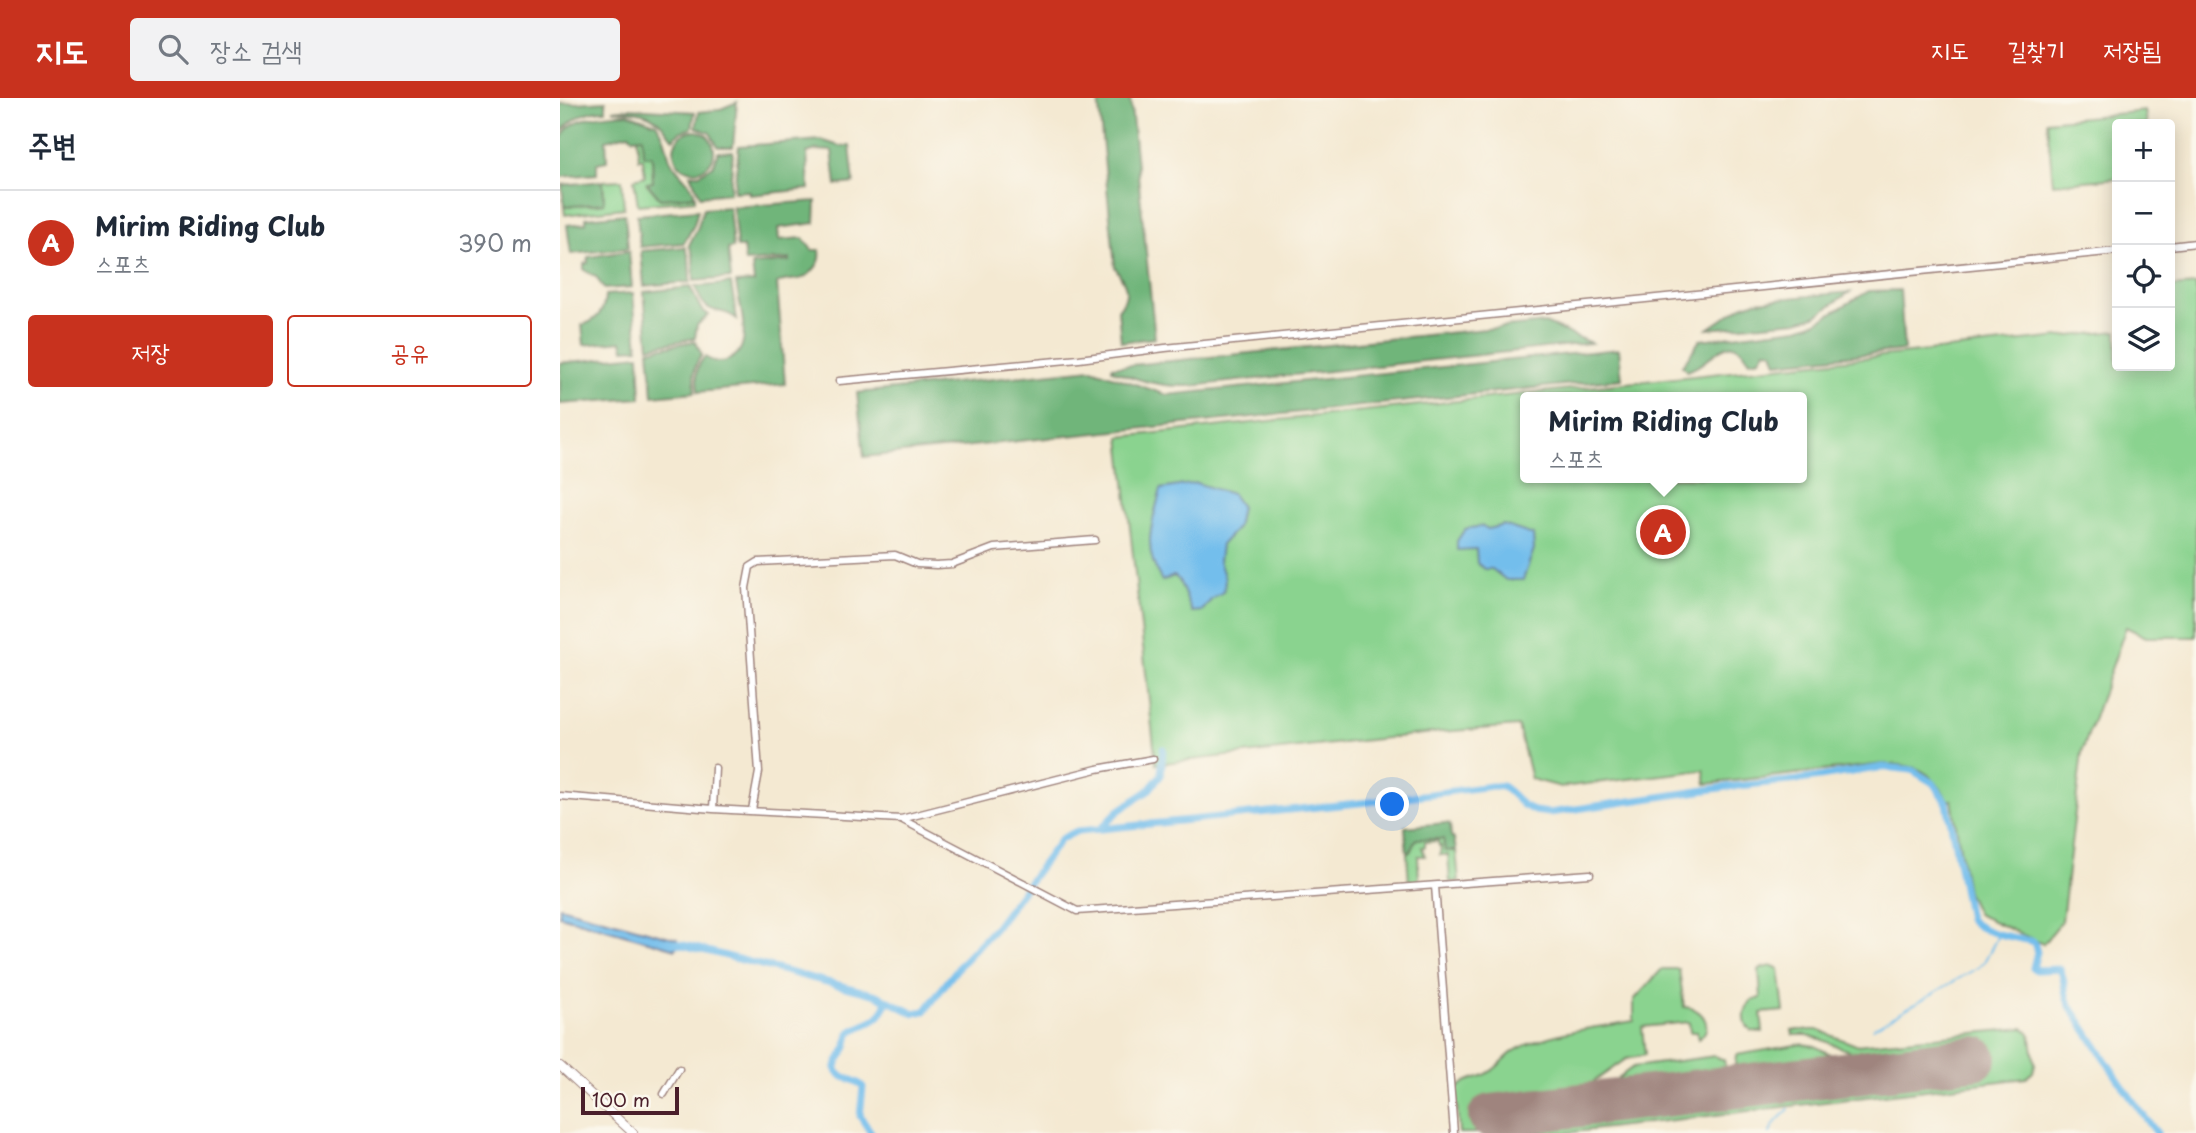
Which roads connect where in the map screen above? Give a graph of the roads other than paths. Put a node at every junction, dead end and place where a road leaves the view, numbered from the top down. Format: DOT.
graph roads {
  1 [pos="2196,243"];
  2 [pos="2175,245"];
  3 [pos="2112,252"];
  4 [pos="839,381"];
  5 [pos="1095,540"];
  6 [pos="1153,759"];
  7 [pos="715,768"];
  8 [pos="560,796"];
  9 [pos="713,809"];
  10 [pos="752,810"];
  11 [pos="901,819"];
  12 [pos="1590,874"];
  13 [pos="1435,886"];
  14 [pos="560,1066"];
  15 [pos="679,1069"];
  16 [pos="664,1094"];
  17 [pos="633,1133"];
  18 [pos="1454,1133"];
  1 -- 2 [label="street"];
  3 -- 4 [label="street"];
  5 -- 10 [label="street"];
  6 -- 11 [label="street"];
  7 -- 9 [label="street"];
  8 -- 9 [label="street"];
  9 -- 10 [label="street"];
  10 -- 11 [label="street"];
  11 -- 13 [label="street"];
  12 -- 13 [label="street"];
  13 -- 18 [label="street"];
  14 -- 17 [label="street"];
  15 -- 16 [label="street"];
}
